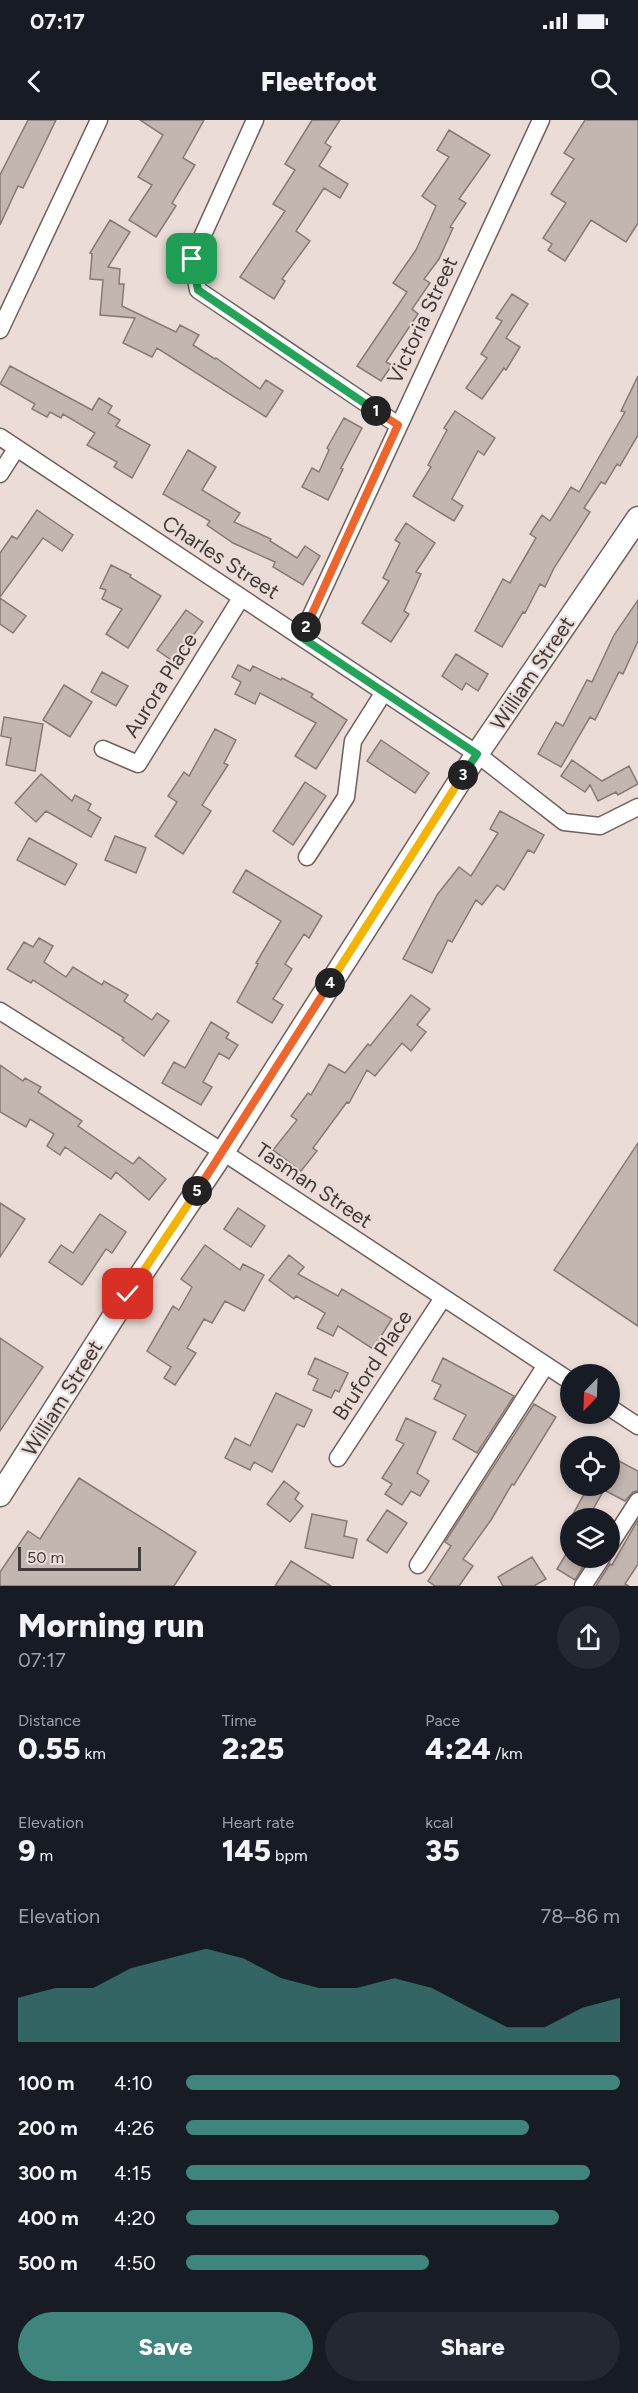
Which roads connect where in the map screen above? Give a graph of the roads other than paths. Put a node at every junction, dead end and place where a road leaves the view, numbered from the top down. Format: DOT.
graph roads {
  1 [pos="99,120"];
  2 [pos="255,120"];
  3 [pos="541,120"];
  4 [pos="0,330"];
  5 [pos="398,425"];
  6 [pos="0,437"];
  7 [pos="16,449"];
  8 [pos="0,474"];
  9 [pos="634,531"];
  10 [pos="241,598"];
  11 [pos="301,637"];
  12 [pos="384,692"];
  13 [pos="103,749"];
  14 [pos="477,754"];
  15 [pos="638,807"];
  16 [pos="307,857"];
  17 [pos="0,1011"];
  18 [pos="223,1152"];
  19 [pos="443,1298"];
  20 [pos="546,1365"];
  21 [pos="560,1374"];
  22 [pos="620,1414"];
  23 [pos="638,1426"];
  24 [pos="338,1458"];
  25 [pos="0,1495"];
  26 [pos="638,1501"];
  27 [pos="620,1529"];
  28 [pos="418,1565"];
  29 [pos="595,1568"];
  30 [pos="583,1586"];
  1 -- 4 [label="street"];
  2 -- 5 [label="street"];
  3 -- 5 [label="street, Victoria Street"];
  5 -- 11 [label="street, Victoria Street"];
  6 -- 7 [label="street, Charles Street"];
  7 -- 8 [label="street"];
  7 -- 10 [label="street, Charles Street"];
  9 -- 14 [label="main road, William Street"];
  10 -- 11 [label="street, Charles Street"];
  10 -- 13 [label="street, Aurora Place"];
  11 -- 12 [label="street, Charles Street"];
  12 -- 14 [label="street, Charles Street"];
  12 -- 16 [label="street"];
  14 -- 15 [label="street, Charles Street"];
  14 -- 18 [label="main road, William Street"];
  17 -- 18 [label="street, Tasman Street"];
  18 -- 19 [label="street, Tasman Street"];
  18 -- 25 [label="main road, William Street"];
  19 -- 20 [label="street, Tasman Street"];
  19 -- 24 [label="street, Bruford Place"];
  20 -- 21 [label="street, Tasman Street"];
  20 -- 28 [label="street"];
  22 -- 23 [label="street"];
  26 -- 27 [label="street"];
  29 -- 30 [label="street"];
}
